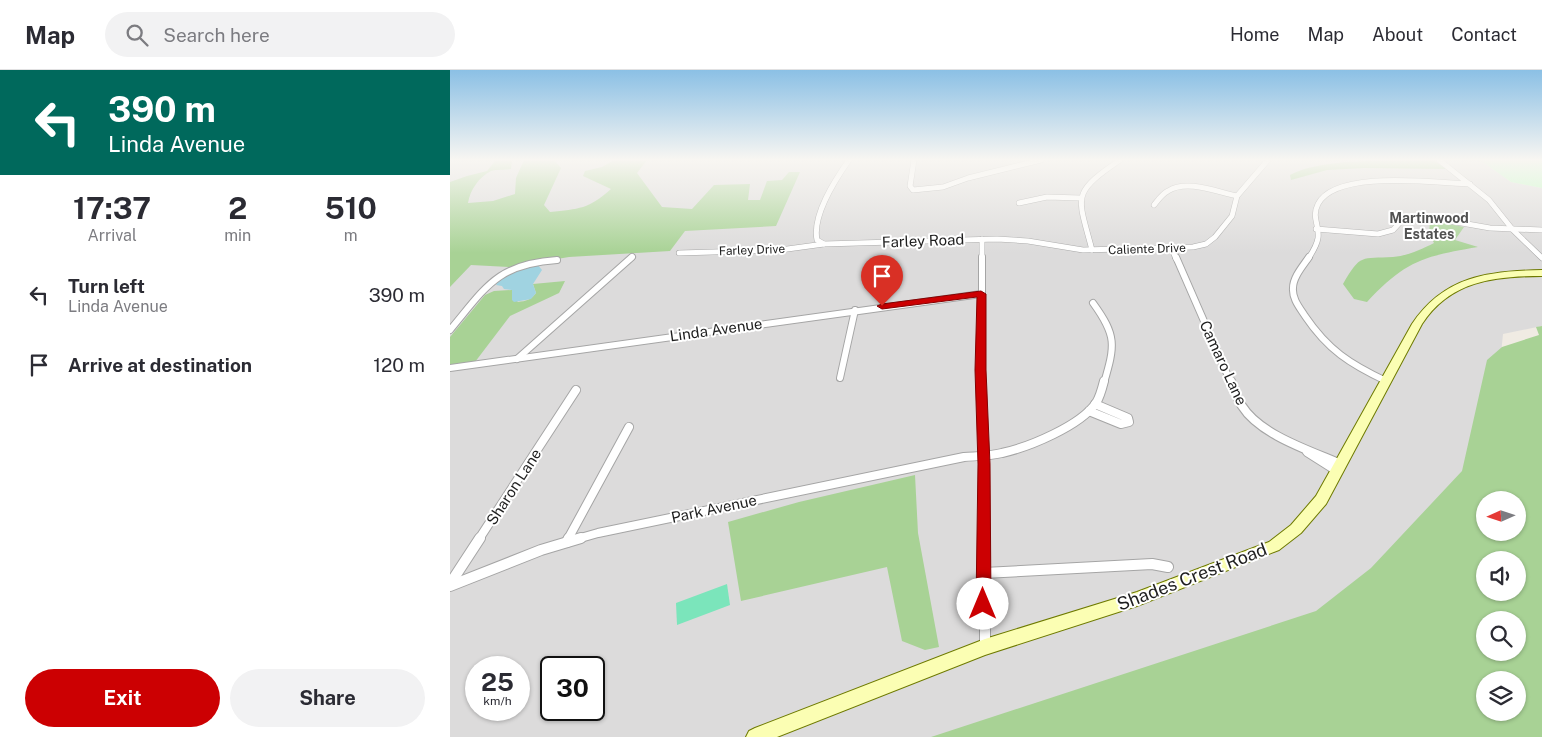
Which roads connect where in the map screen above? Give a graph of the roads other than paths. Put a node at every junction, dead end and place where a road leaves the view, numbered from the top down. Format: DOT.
graph roads {
  1 [pos="828,191"];
  2 [pos="1084,191"];
  3 [pos="1167,191"];
  4 [pos="1212,191"];
  5 [pos="1241,191"];
  6 [pos="1333,191"];
  7 [pos="1478,191"];
  8 [pos="1237,196"];
  9 [pos="1080,198"];
  10 [pos="1019,203"];
  11 [pos="1154,205"];
  12 [pos="1316,229"];
  13 [pos="1513,230"];
  14 [pos="1542,230"];
  15 [pos="982,240"];
  16 [pos="824,244"];
  17 [pos="1172,249"];
  18 [pos="1092,250"];
  19 [pos="679,253"];
  20 [pos="632,257"];
  21 [pos="1542,258"];
  22 [pos="557,260"];
  23 [pos="1542,273"];
  24 [pos="981,294"];
  25 [pos="1093,303"];
  26 [pos="855,310"];
  27 [pos="450,330"];
  28 [pos="517,358"];
  29 [pos="450,368"];
  30 [pos="840,378"];
  31 [pos="1386,381"];
  32 [pos="576,390"];
  33 [pos="1095,404"];
  34 [pos="1089,411"];
  35 [pos="629,427"];
  36 [pos="984,454"];
  37 [pos="1339,467"];
  38 [pos="567,542"];
  39 [pos="1168,567"];
  40 [pos="984,573"];
  41 [pos="450,585"];
  42 [pos="985,647"];
  43 [pos="755,737"];
  1 -- 16 [label="street"];
  2 -- 9 [label="street"];
  3 -- 11 [label="street"];
  4 -- 8 [label="street"];
  5 -- 8 [label="street, Caliente Drive"];
  6 -- 12 [label="street"];
  7 -- 13 [label="street"];
  8 -- 17 [label="street, Caliente Drive"];
  9 -- 10 [label="street"];
  9 -- 18 [label="street"];
  12 -- 13 [label="street"];
  12 -- 31 [label="street"];
  13 -- 14 [label="street"];
  13 -- 21 [label="street"];
  15 -- 16 [label="street, Farley Road"];
  15 -- 18 [label="street, Caliente Drive"];
  15 -- 24 [label="street, Farley Road"];
  16 -- 19 [label="street, Farley Drive"];
  17 -- 18 [label="street, Caliente Drive"];
  17 -- 37 [label="street, Camaro Lane"];
  20 -- 28 [label="street"];
  22 -- 27 [label="street"];
  23 -- 31 [label="street, Shades Crest Road"];
  24 -- 26 [label="street, Linda Avenue"];
  24 -- 36 [label="street, Farley Road"];
  25 -- 33 [label="street, Park Avenue"];
  26 -- 28 [label="street, Linda Avenue"];
  26 -- 30 [label="street"];
  28 -- 29 [label="street, Linda Avenue"];
  31 -- 37 [label="street, Shades Crest Road"];
  32 -- 41 [label="street, Sharon Lane"];
  33 -- 34 [label="street, Park Avenue"];
  33 -- 34 [label="street"];
  34 -- 36 [label="street, Park Avenue"];
  35 -- 38 [label="street"];
  36 -- 38 [label="street, Park Avenue"];
  36 -- 40 [label="street, Farley Road"];
  37 -- 42 [label="street, Shades Crest Road"];
  38 -- 41 [label="street, Park Avenue"];
  39 -- 40 [label="street"];
  40 -- 42 [label="street, Farley Road"];
  42 -- 43 [label="street, Shades Crest Road"];
}
